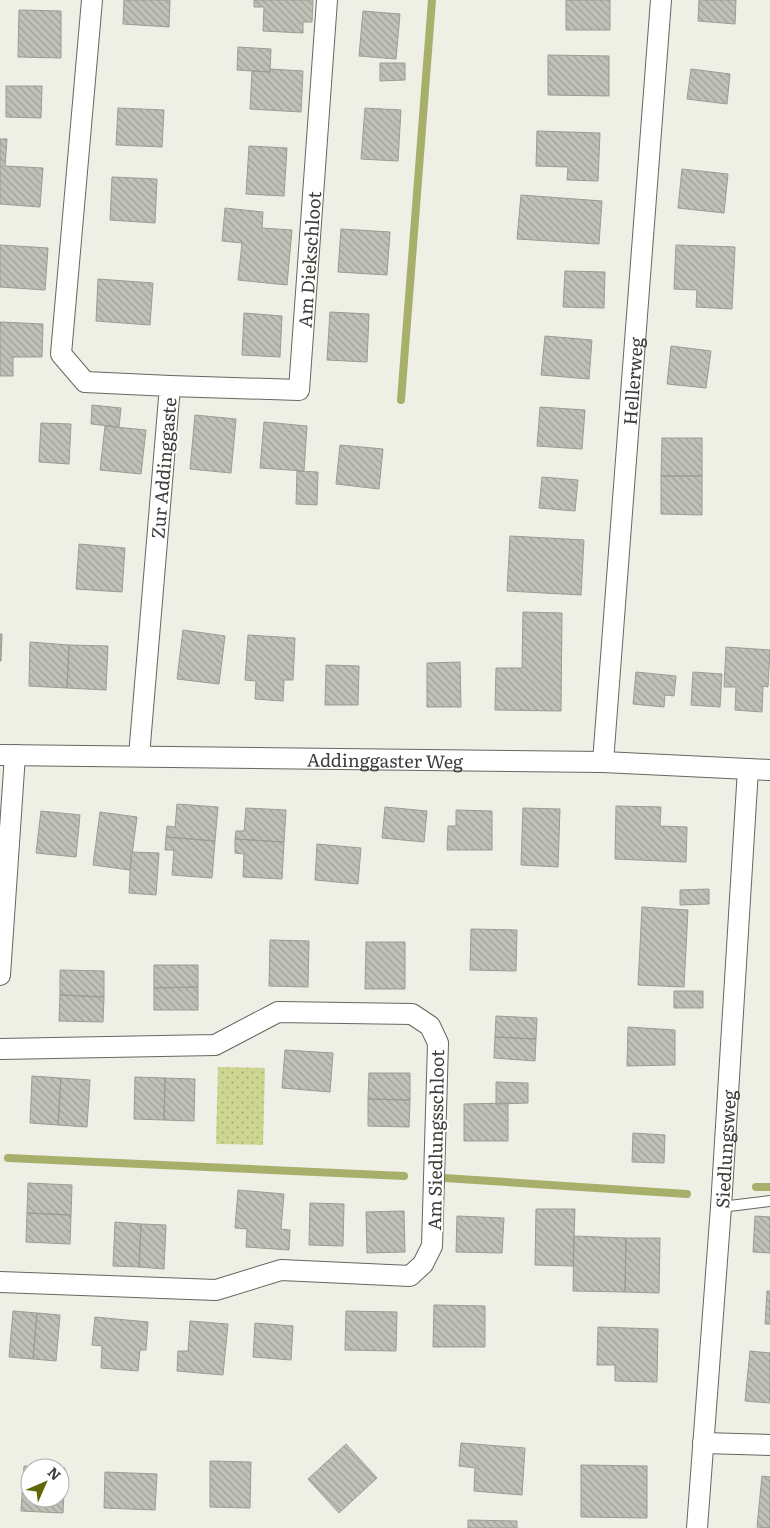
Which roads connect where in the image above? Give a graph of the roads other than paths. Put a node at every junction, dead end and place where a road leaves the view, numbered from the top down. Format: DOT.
graph roads {
  1 [pos="92,0"];
  2 [pos="327,0"];
  3 [pos="661,0"];
  4 [pos="170,386"];
  5 [pos="8,755"];
  6 [pos="139,756"];
  7 [pos="603,762"];
  8 [pos="748,769"];
  9 [pos="770,770"];
  10 [pos="0,975"];
  11 [pos="0,1048"];
  12 [pos="770,1201"];
  13 [pos="721,1207"];
  14 [pos="0,1282"];
  15 [pos="703,1443"];
  16 [pos="770,1445"];
  17 [pos="697,1528"];
  1 -- 4 [label="street, Zur Addinggaste"];
  2 -- 4 [label="street, Am Diekschloot"];
  3 -- 7 [label="street, Hellerweg"];
  4 -- 6 [label="street, Zur Addinggaste"];
  5 -- 6 [label="street, Addinggaster Weg"];
  5 -- 10 [label="street"];
  6 -- 7 [label="street, Addinggaster Weg"];
  7 -- 8 [label="street, Addinggaster Weg"];
  8 -- 9 [label="street, Addinggaster Weg"];
  8 -- 13 [label="street, Siedlungsweg"];
  11 -- 14 [label="street, Am Siedlungsschloot"];
  12 -- 13 [label="lane"];
  13 -- 15 [label="street, Siedlungsweg"];
  15 -- 16 [label="street"];
  15 -- 17 [label="street, Siedlungsweg"];
}
